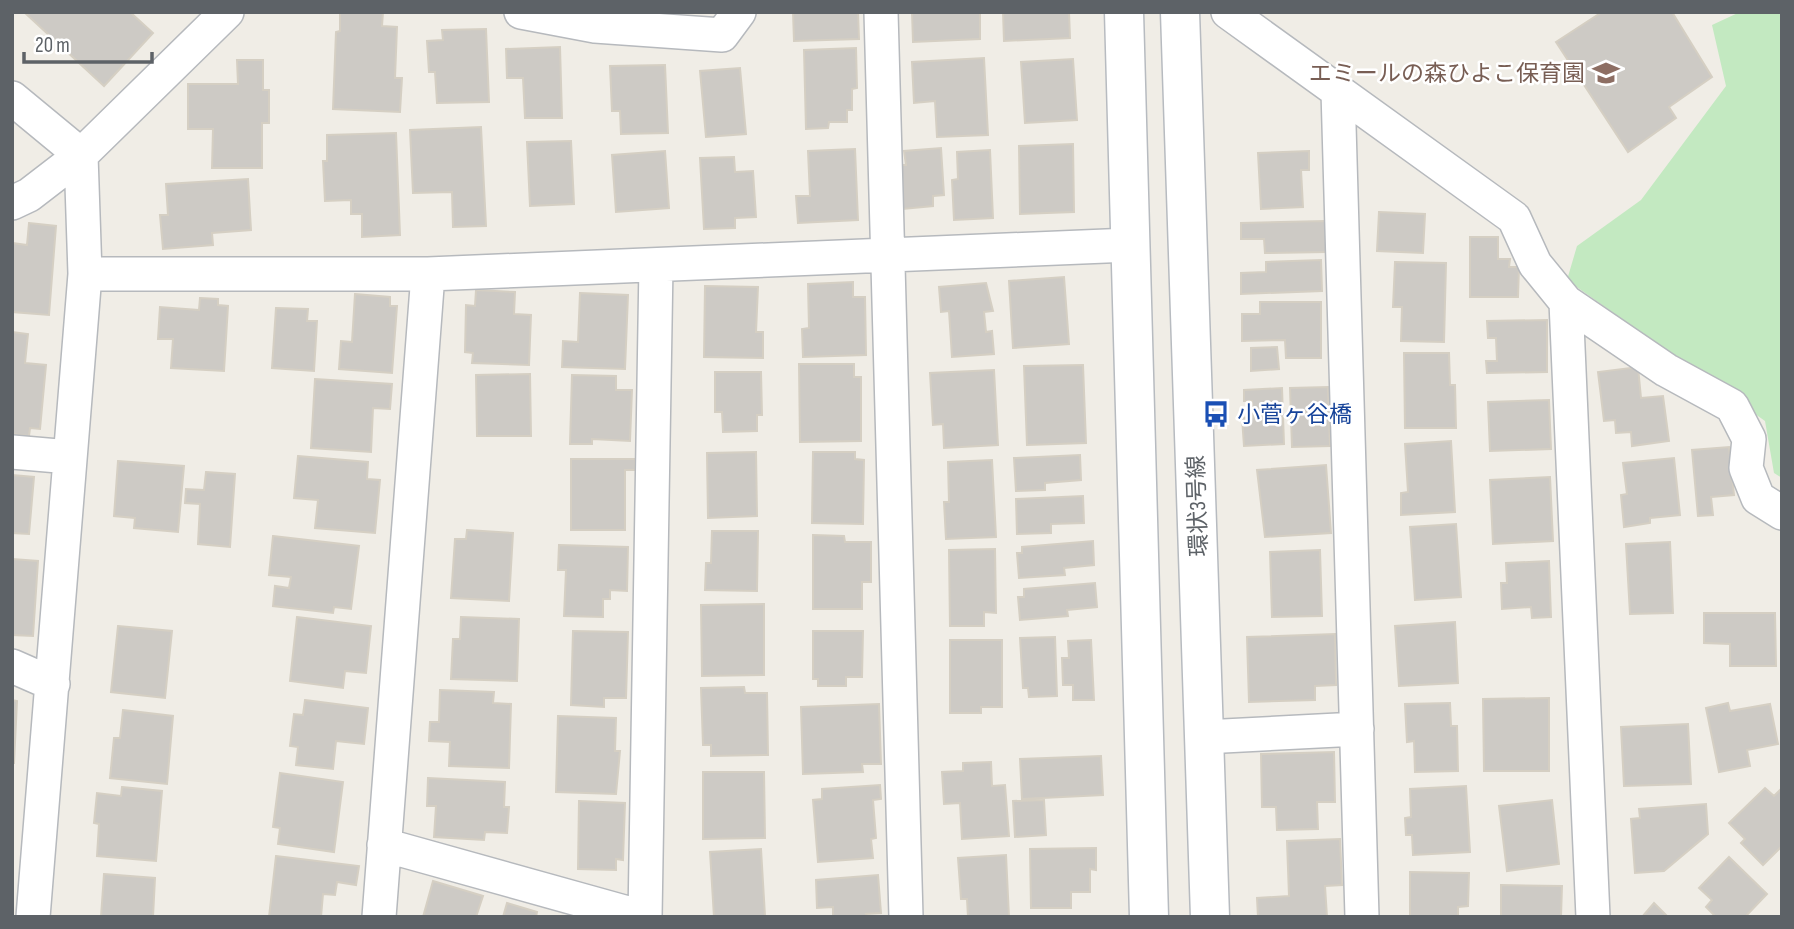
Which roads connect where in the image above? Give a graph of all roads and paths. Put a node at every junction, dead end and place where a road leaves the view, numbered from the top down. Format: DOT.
graph roads {
  1 [pos="227,12"];
  2 [pos="521,12"];
  3 [pos="739,12"];
  4 [pos="881,12"];
  5 [pos="1124,12"];
  6 [pos="1180,12"];
  7 [pos="1228,12"];
  8 [pos="1338,91"];
  9 [pos="12,97"];
  10 [pos="80,155"];
  11 [pos="12,203"];
  12 [pos="1130,245"];
  13 [pos="887,257"];
  14 [pos="656,265"];
  15 [pos="85,274"];
  16 [pos="428,274"];
  17 [pos="1566,302"];
  18 [pos="12,452"];
  19 [pos="70,457"];
  20 [pos="1782,513"];
  21 [pos="12,666"];
  22 [pos="53,684"];
  23 [pos="1357,729"];
  24 [pos="1205,737"];
  25 [pos="384,845"];
  26 [pos="33,917"];
  27 [pos="379,917"];
  28 [pos="643,917"];
  29 [pos="906,917"];
  30 [pos="1149,917"];
  31 [pos="1210,917"];
  32 [pos="1362,917"];
  33 [pos="1593,917"];
  1 -- 10 [label="street"];
  2 -- 3 [label="street"];
  4 -- 13 [label="street"];
  5 -- 12 [label="street"];
  6 -- 24 [label="street, 環状3号線"];
  7 -- 8 [label="street"];
  8 -- 17 [label="street"];
  8 -- 23 [label="street"];
  9 -- 10 [label="street"];
  10 -- 11 [label="street"];
  10 -- 15 [label="street"];
  12 -- 13 [label="street"];
  12 -- 30 [label="street"];
  13 -- 14 [label="street"];
  13 -- 29 [label="street"];
  14 -- 16 [label="street"];
  14 -- 28 [label="street"];
  15 -- 16 [label="street"];
  15 -- 19 [label="street"];
  16 -- 25 [label="street"];
  17 -- 20 [label="street"];
  17 -- 33 [label="street"];
  18 -- 19 [label="street"];
  19 -- 22 [label="street"];
  21 -- 22 [label="street"];
  22 -- 26 [label="street"];
  23 -- 24 [label="street"];
  23 -- 32 [label="street"];
  24 -- 31 [label="street, 環状3号線"];
  25 -- 27 [label="street"];
  25 -- 28 [label="street"];
}
